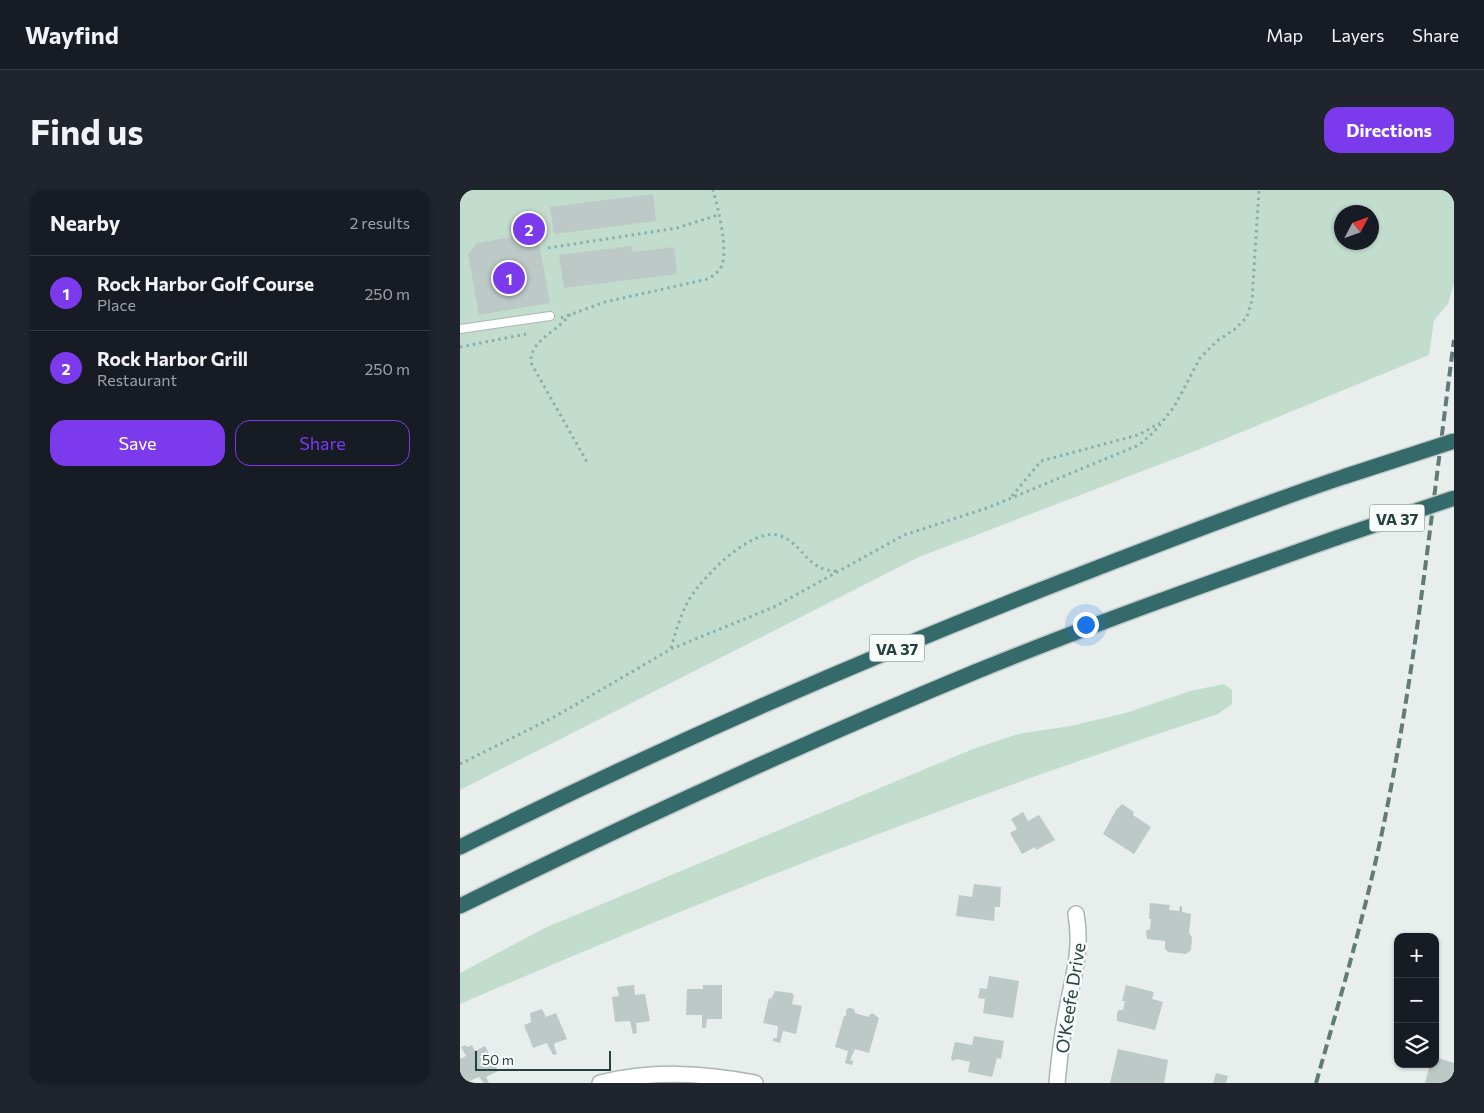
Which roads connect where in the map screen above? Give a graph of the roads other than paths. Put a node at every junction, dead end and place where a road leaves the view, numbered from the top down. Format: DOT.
graph roads {
  1 [pos="553,318"];
  2 [pos="460,329"];
  3 [pos="1454,441"];
  4 [pos="1454,498"];
  5 [pos="460,847"];
  6 [pos="460,906"];
  7 [pos="1076,914"];
  8 [pos="600,1083"];
  9 [pos="750,1083"];
  10 [pos="1056,1083"];
  1 -- 2 [label="lane"];
  3 -- 5 [label="highway, VA 37, bridge"];
  4 -- 6 [label="highway, VA 37, bridge"];
  7 -- 10 [label="street, O'Keefe Drive"];
  8 -- 9 [label="street"];
}
